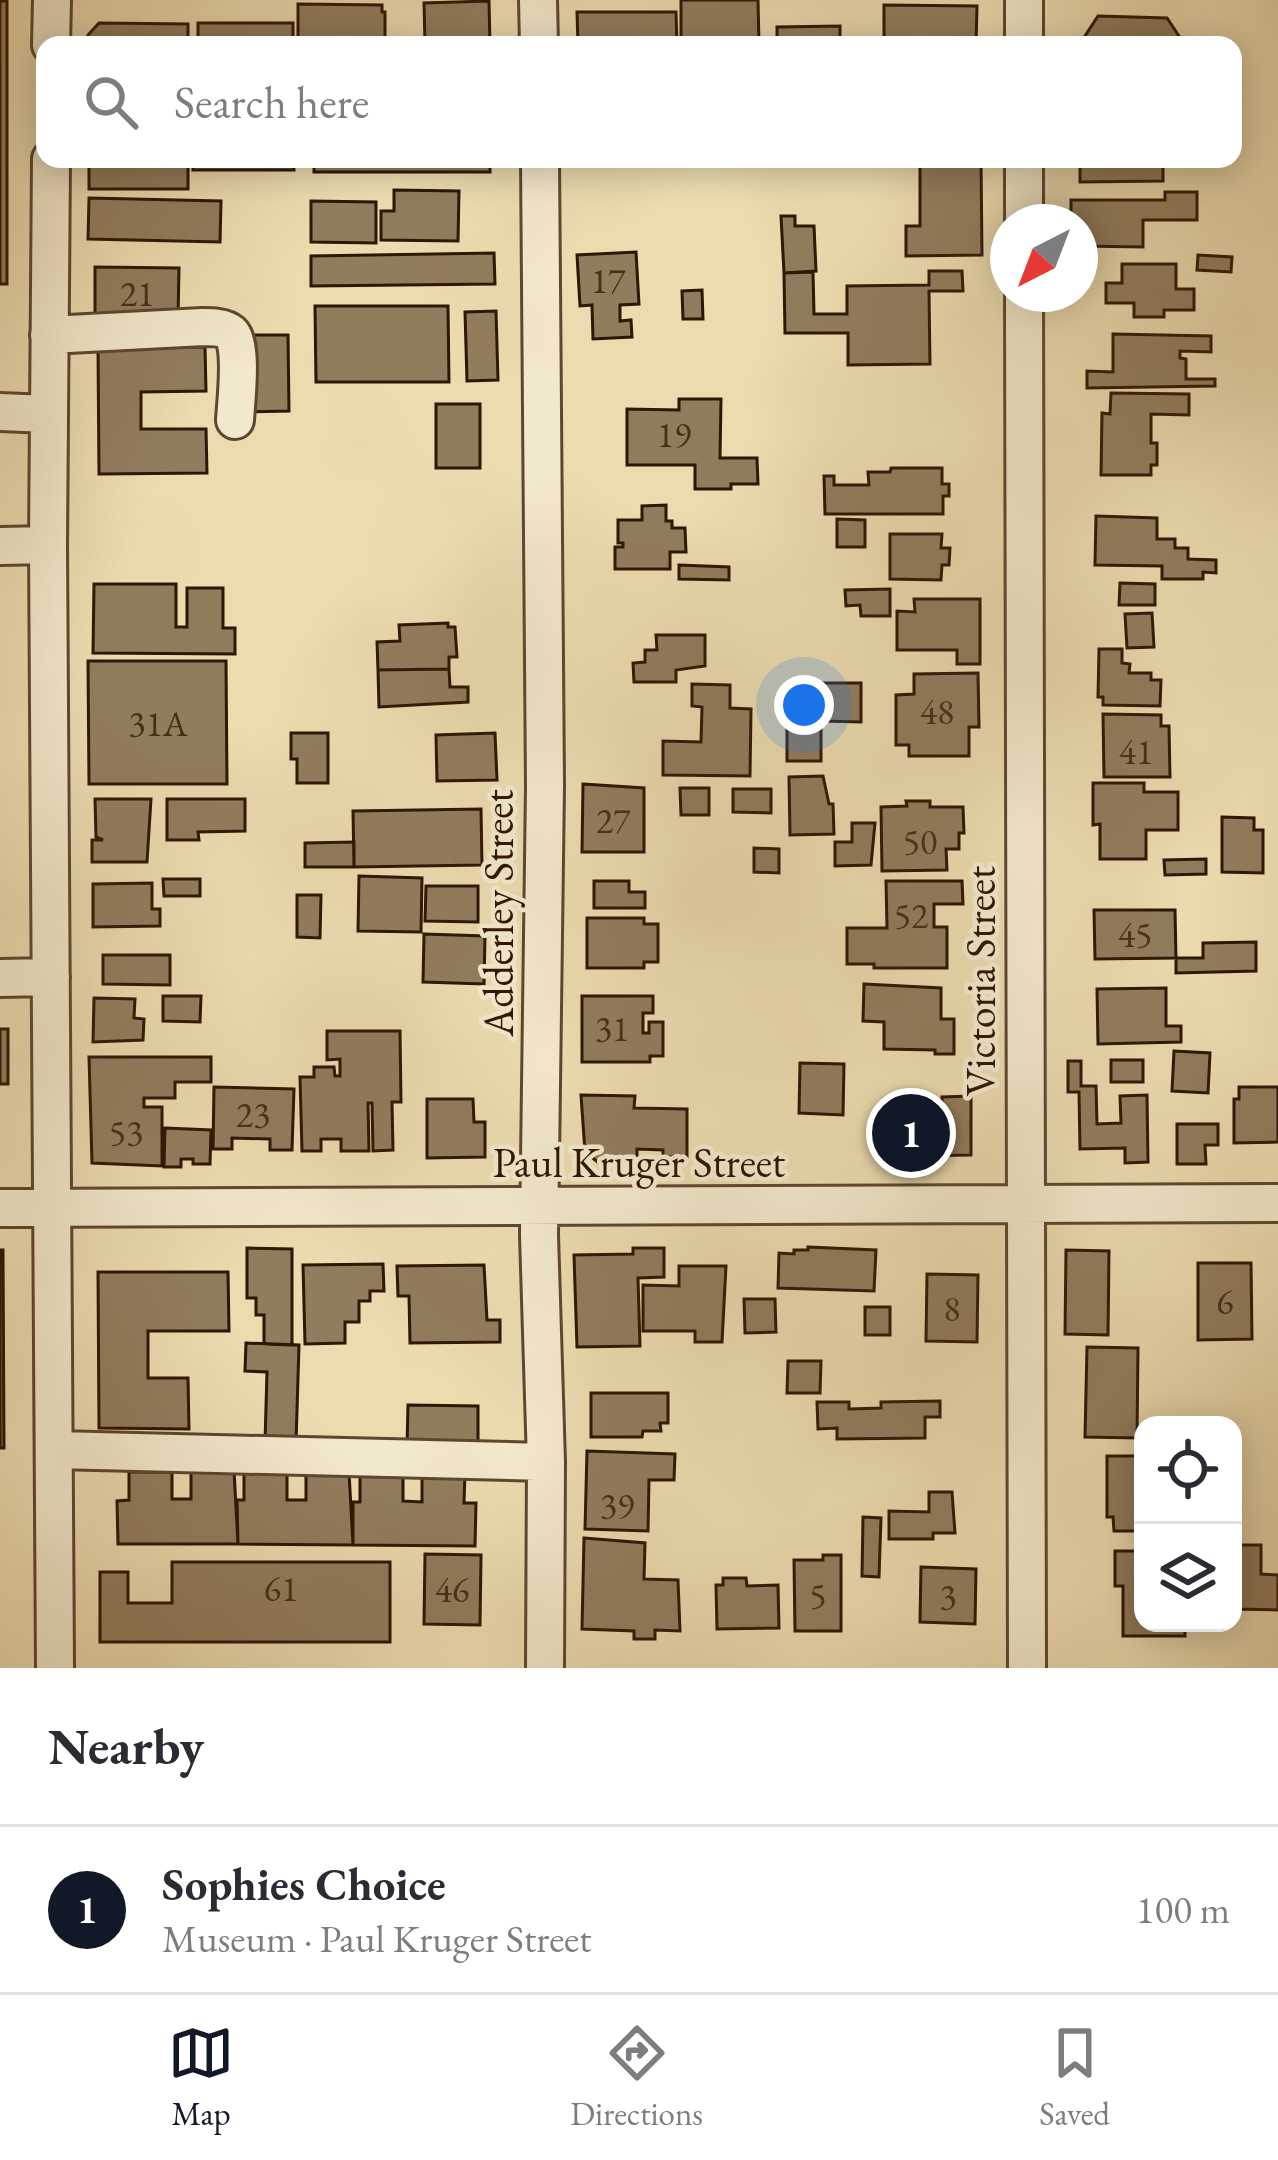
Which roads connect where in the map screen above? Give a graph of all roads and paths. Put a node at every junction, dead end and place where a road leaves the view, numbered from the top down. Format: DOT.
graph roads {
  1 [pos="52,0"];
  2 [pos="538,0"];
  3 [pos="1024,0"];
  4 [pos="51,36"];
  5 [pos="539,36"];
  6 [pos="1024,36"];
  7 [pos="51,168"];
  8 [pos="540,168"];
  9 [pos="1024,168"];
  10 [pos="1024,204"];
  11 [pos="1024,312"];
  12 [pos="50,335"];
  13 [pos="0,412"];
  14 [pos="48,414"];
  15 [pos="235,420"];
  16 [pos="48,545"];
  17 [pos="0,546"];
  18 [pos="51,977"];
  19 [pos="0,978"];
  20 [pos="1278,1203"];
  21 [pos="1028,1205"];
  22 [pos="0,1208"];
  23 [pos="54,1208"];
  24 [pos="540,1208"];
  25 [pos="56,1450"];
  26 [pos="546,1462"];
  27 [pos="56,1668"];
  28 [pos="545,1668"];
  29 [pos="1028,1668"];
  1 -- 4 [label="street"];
  2 -- 5 [label="street"];
  3 -- 6 [label="street"];
  7 -- 12 [label="street"];
  8 -- 24 [label="street, Adderley Street"];
  9 -- 10 [label="street"];
  11 -- 21 [label="street, Victoria Street"];
  12 -- 14 [label="street"];
  12 -- 15 [label="street"];
  13 -- 14 [label="street"];
  14 -- 16 [label="street"];
  16 -- 17 [label="street"];
  16 -- 18 [label="street"];
  18 -- 19 [label="street"];
  18 -- 23 [label="street"];
  20 -- 21 [label="street, Paul Kruger Street"];
  21 -- 24 [label="street, Paul Kruger Street"];
  21 -- 29 [label="street, Victoria Street"];
  22 -- 23 [label="street, Paul Kruger Street"];
  23 -- 24 [label="street, Paul Kruger Street"];
  23 -- 25 [label="street"];
  24 -- 26 [label="street, Adderley Street"];
  25 -- 26 [label="street"];
  25 -- 27 [label="street"];
  26 -- 28 [label="street, Adderley Street"];
}
